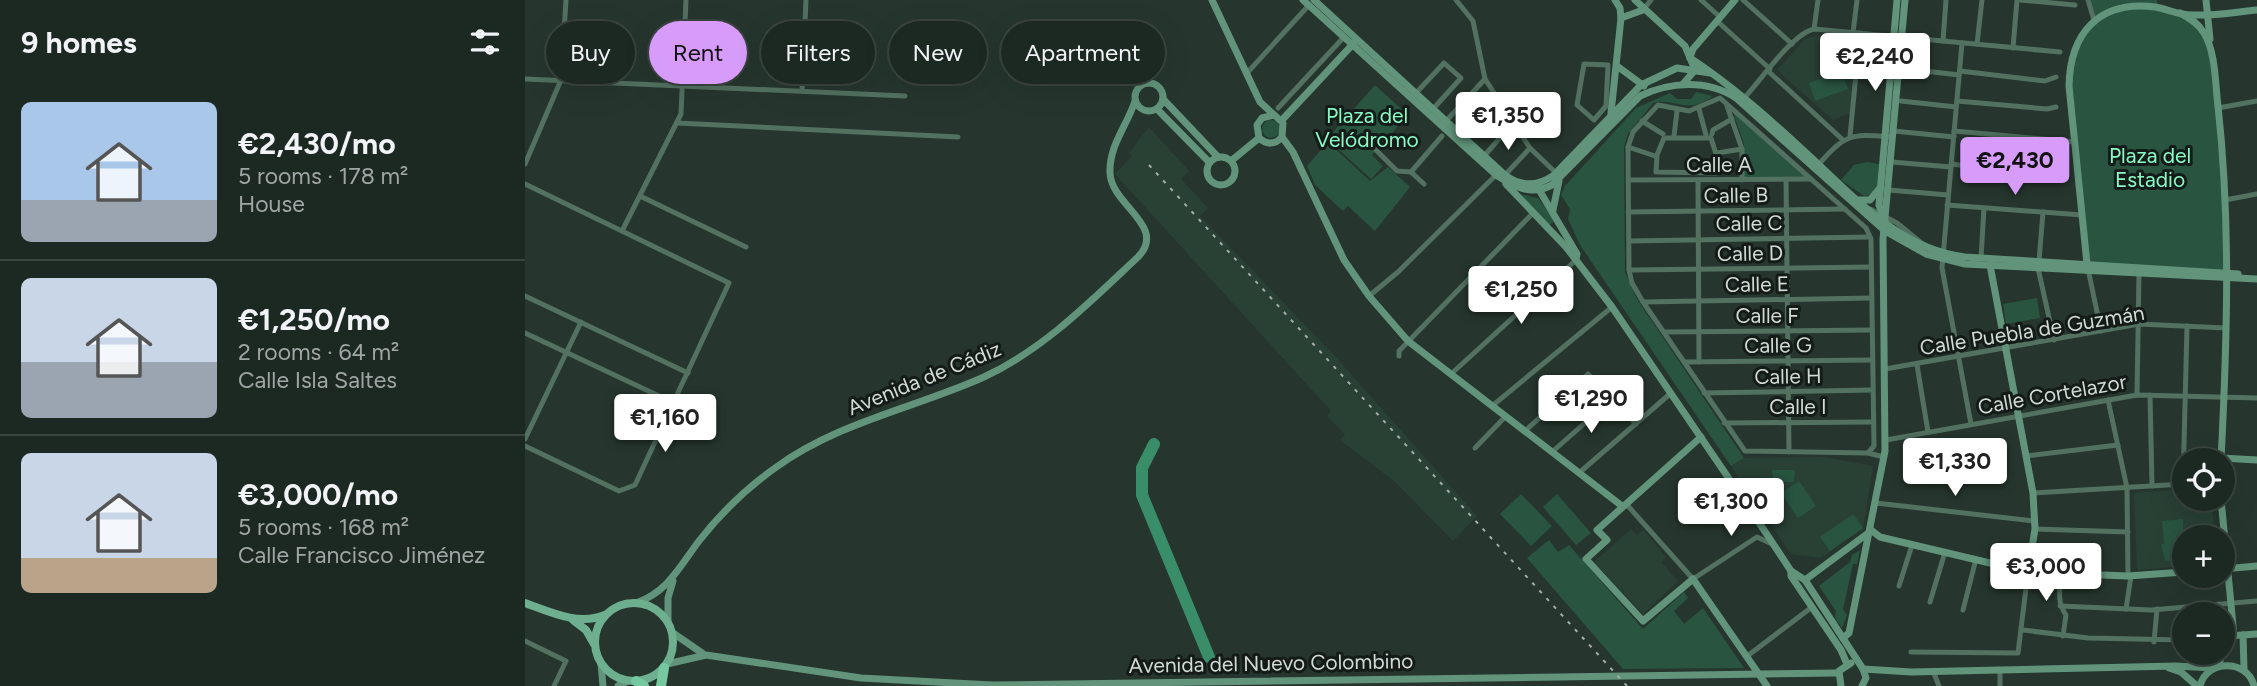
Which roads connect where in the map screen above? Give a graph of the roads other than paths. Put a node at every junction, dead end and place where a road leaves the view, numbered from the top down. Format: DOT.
graph roads {
  1 [pos="566,0"];
  2 [pos="686,0"];
  3 [pos="806,0"];
  4 [pos="1212,0"];
  5 [pos="1456,0"];
  6 [pos="1615,0"];
  7 [pos="1635,0"];
  8 [pos="1651,0"];
  9 [pos="1700,0"];
  10 [pos="1735,0"];
  11 [pos="1743,0"];
  12 [pos="1818,0"];
  13 [pos="1857,0"];
  14 [pos="1897,0"];
  15 [pos="1905,0"];
  16 [pos="1946,0"];
  17 [pos="1982,0"];
  18 [pos="2019,0"];
  19 [pos="2088,0"];
  20 [pos="2206,0"];
  21 [pos="1309,2"];
  22 [pos="2157,4"];
  23 [pos="2075,5"];
  24 [pos="1643,10"];
  25 [pos="2257,10"];
  26 [pos="2180,13"];
  27 [pos="2207,15"];
  28 [pos="1621,18"];
  29 [pos="1718,19"];
  30 [pos="2094,20"];
  31 [pos="565,21"];
  32 [pos="1814,29"];
  33 [pos="1853,33"];
  34 [pos="1860,33"];
  35 [pos="1345,37"];
  36 [pos="1898,37"];
  37 [pos="1943,41"];
  38 [pos="1355,42"];
  39 [pos="1962,43"];
  40 [pos="1792,44"];
  41 [pos="1977,44"];
  42 [pos="2013,48"];
  43 [pos="2060,52"];
  44 [pos="2212,54"];
  45 [pos="1690,58"];
  46 [pos="1608,65"];
  47 [pos="1617,66"];
  48 [pos="1899,68"];
  49 [pos="1695,70"];
  50 [pos="1769,70"];
  51 [pos="1248,72"];
  52 [pos="1960,73"];
  53 [pos="1714,74"];
  54 [pos="2056,77"];
  55 [pos="525,79"];
  56 [pos="1485,79"];
  57 [pos="546,80"];
  58 [pos="559,84"];
  59 [pos="635,84"];
  60 [pos="1683,84"];
  61 [pos="1641,85"];
  62 [pos="682,86"];
  63 [pos="1653,90"];
  64 [pos="802,91"];
  65 [pos="1416,93"];
  66 [pos="905,96"];
  67 [pos="1745,97"];
  68 [pos="1163,99"];
  69 [pos="1135,101"];
  70 [pos="1901,101"];
  71 [pos="2257,101"];
  72 [pos="1261,102"];
  73 [pos="1957,104"];
  74 [pos="1727,106"];
  75 [pos="2056,107"];
  76 [pos="2218,108"];
  77 [pos="1157,109"];
  78 [pos="1433,109"];
  79 [pos="1699,109"];
  80 [pos="1144,111"];
  81 [pos="1677,111"];
  82 [pos="1276,112"];
  83 [pos="1611,114"];
  84 [pos="1282,120"];
  85 [pos="1732,120"];
  86 [pos="1126,121"];
  87 [pos="1259,121"];
  88 [pos="1446,121"];
  89 [pos="1642,121"];
  90 [pos="1514,122"];
  91 [pos="677,123"];
  92 [pos="1663,134"];
  93 [pos="1709,134"];
  94 [pos="1954,134"];
  95 [pos="1891,135"];
  96 [pos="1442,136"];
  97 [pos="1674,136"];
  98 [pos="1850,136"];
  99 [pos="958,137"];
  100 [pos="1282,137"];
  101 [pos="1259,138"];
  102 [pos="1843,140"];
  103 [pos="2075,142"];
  104 [pos="1628,147"];
  105 [pos="1530,148"];
  106 [pos="1741,149"];
  107 [pos="1376,150"];
  108 [pos="1717,153"];
  109 [pos="1484,156"];
  110 [pos="1655,156"];
  111 [pos="1218,157"];
  112 [pos="1209,162"];
  113 [pos="1231,162"];
  114 [pos="1892,162"];
  115 [pos="525,164"];
  116 [pos="1819,164"];
  117 [pos="1951,165"];
  118 [pos="1411,172"];
  119 [pos="1655,173"];
  120 [pos="1719,174"];
  121 [pos="1501,175"];
  122 [pos="1558,175"];
  123 [pos="2059,177"];
  124 [pos="1811,179"];
  125 [pos="1628,180"];
  126 [pos="1698,180"];
  127 [pos="1742,180"];
  128 [pos="1786,180"];
  129 [pos="525,184"];
  130 [pos="1424,184"];
  131 [pos="1538,187"];
  132 [pos="1885,189"];
  133 [pos="2257,194"];
  134 [pos="1948,195"];
  135 [pos="640,196"];
  136 [pos="1857,199"];
  137 [pos="2225,200"];
  138 [pos="1947,205"];
  139 [pos="1985,208"];
  140 [pos="1845,209"];
  141 [pos="1786,210"];
  142 [pos="1553,211"];
  143 [pos="1698,211"];
  144 [pos="1628,212"];
  145 [pos="2043,212"];
  146 [pos="1533,213"];
  147 [pos="2082,215"];
  148 [pos="1885,222"];
  149 [pos="622,231"];
  150 [pos="1870,237"];
  151 [pos="1787,239"];
  152 [pos="1698,240"];
  153 [pos="1629,241"];
  154 [pos="746,247"];
  155 [pos="1942,257"];
  156 [pos="1982,258"];
  157 [pos="1576,260"];
  158 [pos="2039,264"];
  159 [pos="1990,265"];
  160 [pos="1871,267"];
  161 [pos="2087,267"];
  162 [pos="1787,268"];
  163 [pos="1698,269"];
  164 [pos="1629,270"];
  165 [pos="2139,273"];
  166 [pos="2227,276"];
  167 [pos="2257,278"];
  168 [pos="525,296"];
  169 [pos="1369,296"];
  170 [pos="1871,298"];
  171 [pos="1787,299"];
  172 [pos="1699,301"];
  173 [pos="1643,302"];
  174 [pos="1612,307"];
  175 [pos="581,322"];
  176 [pos="2139,324"];
  177 [pos="2187,326"];
  178 [pos="2227,328"];
  179 [pos="1872,330"];
  180 [pos="1699,331"];
  181 [pos="1788,331"];
  182 [pos="2101,331"];
  183 [pos="1664,332"];
  184 [pos="525,333"];
  185 [pos="2054,340"];
  186 [pos="1408,341"];
  187 [pos="2005,349"];
  188 [pos="566,353"];
  189 [pos="1399,356"];
  190 [pos="1958,357"];
  191 [pos="1872,360"];
  192 [pos="1788,361"];
  193 [pos="1684,362"];
  194 [pos="1699,362"];
  195 [pos="1917,365"];
  196 [pos="1885,369"];
  197 [pos="688,373"];
  198 [pos="1451,374"];
  199 [pos="1873,390"];
  200 [pos="1788,391"];
  201 [pos="1671,393"];
  202 [pos="1704,393"];
  203 [pos="2137,395"];
  204 [pos="2150,395"];
  205 [pos="2185,396"];
  206 [pos="2224,397"];
  207 [pos="2257,398"];
  208 [pos="1612,399"];
  209 [pos="2108,400"];
  210 [pos="674,403"];
  211 [pos="1492,406"];
  212 [pos="1506,416"];
  213 [pos="2018,417"];
  214 [pos="1789,422"];
  215 [pos="1873,422"];
  216 [pos="1724,423"];
  217 [pos="1636,424"];
  218 [pos="1971,425"];
  219 [pos="1525,431"];
  220 [pos="1928,432"];
  221 [pos="1701,437"];
  222 [pos="525,439"];
  223 [pos="1886,440"];
  224 [pos="2118,445"];
  225 [pos="525,446"];
  226 [pos="1874,446"];
  227 [pos="1475,448"];
  228 [pos="2184,448"];
  229 [pos="2222,448"];
  230 [pos="1789,450"];
  231 [pos="1552,452"];
  232 [pos="1868,453"];
  233 [pos="1885,454"];
  234 [pos="2026,456"];
  235 [pos="2235,459"];
  236 [pos="2257,460"];
  237 [pos="1579,473"];
  238 [pos="2172,485"];
  239 [pos="2152,486"];
  240 [pos="2127,488"];
  241 [pos="2033,493"];
  242 [pos="1876,503"];
  243 [pos="1625,506"];
  244 [pos="2034,525"];
  245 [pos="2128,532"];
  246 [pos="1868,533"];
  247 [pos="1772,544"];
  248 [pos="1912,545"];
  249 [pos="1855,546"];
  250 [pos="1866,551"];
  251 [pos="1945,552"];
  252 [pos="1976,559"];
  253 [pos="2257,566"];
  254 [pos="2235,568"];
  255 [pos="1791,571"];
  256 [pos="2028,572"];
  257 [pos="2062,572"];
  258 [pos="2172,573"];
  259 [pos="2129,576"];
  260 [pos="674,577"];
  261 [pos="1693,579"];
  262 [pos="1805,580"];
  263 [pos="1899,586"];
  264 [pos="1806,599"];
  265 [pos="2257,601"];
  266 [pos="1930,602"];
  267 [pos="525,603"];
  268 [pos="636,603"];
  269 [pos="2235,603"];
  270 [pos="2060,606"];
  271 [pos="1812,607"];
  272 [pos="2126,609"];
  273 [pos="2172,609"];
  274 [pos="1963,610"];
  275 [pos="2157,610"];
  276 [pos="605,615"];
  277 [pos="571,618"];
  278 [pos="668,622"];
  279 [pos="1825,627"];
  280 [pos="2022,630"];
  281 [pos="673,633"];
  282 [pos="2243,635"];
  283 [pos="2257,635"];
  284 [pos="2063,636"];
  285 [pos="2235,636"];
  286 [pos="1843,638"];
  287 [pos="525,641"];
  288 [pos="2172,641"];
  289 [pos="2154,642"];
  290 [pos="595,645"];
  291 [pos="1911,652"];
  292 [pos="706,655"];
  293 [pos="1746,657"];
  294 [pos="601,664"];
  295 [pos="1847,664"];
  296 [pos="2217,665"];
  297 [pos="665,666"];
  298 [pos="1860,666"];
  299 [pos="2165,668"];
  300 [pos="2216,668"];
  301 [pos="2000,670"];
  302 [pos="2246,670"];
  303 [pos="2257,670"];
  304 [pos="1933,671"];
  305 [pos="1878,672"];
  306 [pos="1838,673"];
  307 [pos="1864,682"];
  308 [pos="636,683"];
  309 [pos="1345,683"];
  310 [pos="554,686"];
  311 [pos="603,686"];
  312 [pos="618,686"];
  313 [pos="661,686"];
  314 [pos="1767,686"];
  315 [pos="1841,686"];
  316 [pos="1939,686"];
  317 [pos="2000,686"];
  318 [pos="2198,686"];
  319 [pos="2256,686"];
  1 -- 31 [label="street"];
  2 -- 62 [label="street"];
  3 -- 64 [label="street"];
  4 -- 51 [label="street"];
  5 -- 56 [label="street"];
  6 -- 28 [label="street"];
  7 -- 24 [label="street"];
  8 -- 24 [label="street"];
  9 -- 29 [label="street"];
  10 -- 29 [label="street"];
  11 -- 40 [label="street"];
  12 -- 32 [label="street"];
  13 -- 33 [label="street"];
  14 -- 36 [label="street"];
  15 -- 36 [label="street"];
  16 -- 37 [label="street"];
  17 -- 41 [label="street"];
  18 -- 23 [label="street"];
  18 -- 42 [label="street"];
  19 -- 30 [label="street"];
  20 -- 27 [label="street"];
  21 -- 35 [label="street"];
  21 -- 38 [label="street"];
  21 -- 51 [label="street"];
  22 -- 26 [label="street"];
  22 -- 30 [label="street"];
  24 -- 28 [label="street"];
  24 -- 45 [label="street"];
  25 -- 27 [label="street"];
  26 -- 27 [label="street"];
  26 -- 44 [label="street"];
  27 -- 44 [label="street"];
  28 -- 47 [label="street"];
  29 -- 45 [label="street"];
  29 -- 50 [label="street"];
  30 -- 103 [label="street"];
  32 -- 33 [label="street"];
  32 -- 40 [label="street"];
  33 -- 34 [label="street"];
  34 -- 36 [label="street"];
  34 -- 98 [label="street"];
  35 -- 38 [label="street"];
  35 -- 82 [label="street"];
  36 -- 37 [label="street"];
  36 -- 48 [label="street"];
  36 -- 95 [label="street"];
  37 -- 39 [label="street"];
  38 -- 65 [label="street"];
  38 -- 84 [label="street"];
  38 -- 121 [label="street"];
  39 -- 41 [label="street"];
  39 -- 52 [label="street"];
  40 -- 50 [label="street"];
  41 -- 42 [label="street"];
  42 -- 43 [label="street"];
  44 -- 76 [label="street"];
  45 -- 49 [label="street"];
  45 -- 53 [label="street"];
  46 -- 46 [label="street"];
  47 -- 61 [label="street"];
  47 -- 83 [label="street"];
  48 -- 52 [label="street"];
  48 -- 95 [label="street"];
  49 -- 53 [label="street"];
  49 -- 60 [label="street"];
  49 -- 61 [label="street"];
  50 -- 67 [label="street"];
  50 -- 102 [label="street"];
  51 -- 72 [label="street"];
  52 -- 54 [label="street"];
  52 -- 73 [label="street"];
  53 -- 67 [label="street"];
  55 -- 57 [label="street"];
  56 -- 88 [label="street"];
  56 -- 90 [label="street"];
  58 -- 115 [label="street"];
  59 -- 62 [label="street"];
  60 -- 63 [label="street"];
  60 -- 148 [label="street"];
  61 -- 63 [label="street"];
  61 -- 83 [label="street"];
  62 -- 64 [label="street"];
  62 -- 91 [label="street"];
  63 -- 122 [label="street"];
  64 -- 66 [label="street"];
  65 -- 78 [label="street"];
  65 -- 78 [label="street"];
  67 -- 116 [label="street"];
  68 -- 69 [label="street"];
  68 -- 77 [label="street"];
  68 -- 111 [label="street"];
  69 -- 80 [label="street"];
  69 -- 86 [label="street, Avenida de Cádiz"];
  70 -- 73 [label="street"];
  71 -- 76 [label="street"];
  72 -- 82 [label="street"];
  72 -- 87 [label="street"];
  73 -- 75 [label="street"];
  73 -- 94 [label="street"];
  74 -- 79 [label="street"];
  74 -- 85 [label="street"];
  74 -- 124 [label="street"];
  76 -- 137 [label="street"];
  77 -- 80 [label="street"];
  77 -- 112 [label="street"];
  78 -- 88 [label="street"];
  79 -- 81 [label="street"];
  79 -- 93 [label="street"];
  80 -- 86 [label="street"];
  81 -- 89 [label="street"];
  81 -- 97 [label="street"];
  82 -- 84 [label="street"];
  82 -- 87 [label="street"];
  83 -- 122 [label="street"];
  84 -- 100 [label="street"];
  85 -- 93 [label="street"];
  85 -- 106 [label="street"];
  86 -- 260 [label="street, Avenida de Cádiz"];
  87 -- 101 [label="street"];
  88 -- 109 [label="street"];
  89 -- 92 [label="street"];
  89 -- 104 [label="street"];
  90 -- 105 [label="street"];
  90 -- 109 [label="street"];
  91 -- 99 [label="street"];
  91 -- 135 [label="street"];
  92 -- 97 [label="street"];
  92 -- 110 [label="street"];
  93 -- 97 [label="street"];
  93 -- 108 [label="street"];
  94 -- 95 [label="street"];
  94 -- 103 [label="street"];
  94 -- 117 [label="street"];
  95 -- 98 [label="street"];
  95 -- 114 [label="street"];
  95 -- 132 [label="street"];
  96 -- 118 [label="street"];
  98 -- 102 [label="street"];
  100 -- 101 [label="street"];
  100 -- 169 [label="street"];
  101 -- 113 [label="street"];
  102 -- 116 [label="street"];
  103 -- 147 [label="street"];
  104 -- 110 [label="street"];
  104 -- 125 [label="street"];
  105 -- 121 [label="street"];
  105 -- 122 [label="street"];
  106 -- 108 [label="street"];
  106 -- 127 [label="street"];
  107 -- 118 [label="street"];
  108 -- 120 [label="street"];
  109 -- 121 [label="street"];
  110 -- 119 [label="street"];
  111 -- 112 [label="street"];
  111 -- 113 [label="street"];
  112 -- 113 [label="street"];
  114 -- 117 [label="street"];
  114 -- 132 [label="street"];
  116 -- 136 [label="street"];
  117 -- 123 [label="street"];
  117 -- 134 [label="street"];
  118 -- 130 [label="street"];
  119 -- 119 [label="street"];
  121 -- 131 [label="street"];
  121 -- 146 [label="street"];
  121 -- 169 [label="street"];
  122 -- 131 [label="street"];
  122 -- 142 [label="street"];
  124 -- 128 [label="street, Calle A"];
  124 -- 140 [label="street"];
  125 -- 126 [label="street, Calle A"];
  125 -- 144 [label="street"];
  126 -- 127 [label="street, Calle A"];
  126 -- 143 [label="street"];
  127 -- 128 [label="street, Calle A"];
  128 -- 141 [label="street"];
  129 -- 149 [label="street"];
  131 -- 142 [label="street"];
  132 -- 134 [label="street"];
  132 -- 136 [label="street"];
  132 -- 148 [label="street"];
  133 -- 137 [label="street"];
  134 -- 138 [label="street"];
  135 -- 149 [label="street"];
  135 -- 154 [label="street"];
  136 -- 148 [label="street"];
  137 -- 166 [label="street"];
  138 -- 139 [label="street"];
  138 -- 155 [label="street"];
  139 -- 145 [label="street"];
  139 -- 156 [label="street"];
  140 -- 141 [label="street, Calle B"];
  140 -- 150 [label="street"];
  141 -- 143 [label="street, Calle B"];
  141 -- 151 [label="street"];
  142 -- 157 [label="street"];
  143 -- 144 [label="street, Calle B"];
  143 -- 152 [label="street"];
  144 -- 153 [label="street"];
  145 -- 147 [label="street"];
  145 -- 158 [label="street"];
  146 -- 157 [label="street"];
  146 -- 186 [label="street"];
  147 -- 161 [label="street"];
  148 -- 155 [label="street"];
  148 -- 155 [label="street"];
  148 -- 196 [label="street"];
  149 -- 197 [label="street"];
  150 -- 151 [label="street, Calle C"];
  150 -- 160 [label="street"];
  151 -- 152 [label="street, Calle C"];
  151 -- 162 [label="street"];
  152 -- 153 [label="street, Calle C"];
  152 -- 163 [label="street"];
  153 -- 164 [label="street"];
  155 -- 156 [label="street"];
  155 -- 159 [label="street"];
  155 -- 190 [label="street"];
  156 -- 158 [label="street"];
  157 -- 174 [label="street"];
  157 -- 198 [label="street"];
  158 -- 159 [label="street"];
  158 -- 161 [label="street"];
  158 -- 185 [label="street"];
  159 -- 187 [label="street"];
  160 -- 162 [label="street, Calle D"];
  160 -- 170 [label="street"];
  161 -- 165 [label="street"];
  161 -- 166 [label="street"];
  161 -- 182 [label="street"];
  162 -- 163 [label="street, Calle D"];
  162 -- 171 [label="street"];
  163 -- 164 [label="street, Calle D"];
  163 -- 172 [label="street"];
  164 -- 173 [label="street"];
  165 -- 166 [label="street"];
  165 -- 176 [label="street"];
  166 -- 167 [label="street"];
  166 -- 178 [label="street"];
  168 -- 175 [label="street"];
  169 -- 186 [label="street"];
  170 -- 171 [label="street, Calle E"];
  170 -- 179 [label="street"];
  171 -- 172 [label="street, Calle E"];
  171 -- 181 [label="street"];
  172 -- 173 [label="street, Calle E"];
  172 -- 180 [label="street"];
  173 -- 183 [label="street"];
  174 -- 201 [label="street"];
  174 -- 211 [label="street"];
  175 -- 188 [label="street"];
  175 -- 197 [label="street"];
  176 -- 177 [label="street, Calle Puebla de Guzmán"];
  176 -- 182 [label="street, Calle Puebla de Guzmán"];
  176 -- 203 [label="street"];
  177 -- 178 [label="street, Calle Puebla de Guzmán"];
  177 -- 205 [label="street"];
  178 -- 206 [label="street"];
  179 -- 181 [label="street, Calle F"];
  179 -- 191 [label="street"];
  180 -- 181 [label="street, Calle F"];
  180 -- 183 [label="street, Calle F"];
  180 -- 194 [label="street"];
  181 -- 192 [label="street"];
  182 -- 185 [label="street, Calle Puebla de Guzmán"];
  183 -- 193 [label="street"];
  184 -- 188 [label="street"];
  185 -- 187 [label="street, Calle Puebla de Guzmán"];
  186 -- 189 [label="street"];
  186 -- 198 [label="street"];
  187 -- 190 [label="street, Calle Puebla de Guzmán"];
  187 -- 213 [label="street"];
  188 -- 210 [label="street"];
  188 -- 222 [label="street"];
  190 -- 195 [label="street, Calle Puebla de Guzmán"];
  190 -- 218 [label="street"];
  191 -- 192 [label="street, Calle G"];
  191 -- 199 [label="street"];
  192 -- 194 [label="street, Calle G"];
  192 -- 200 [label="street"];
  193 -- 194 [label="street, Calle G"];
  193 -- 202 [label="street"];
  195 -- 196 [label="street, Calle Puebla de Guzmán"];
  195 -- 220 [label="street"];
  196 -- 223 [label="street"];
  197 -- 210 [label="street"];
  198 -- 211 [label="street"];
  199 -- 200 [label="street, Calle H"];
  199 -- 215 [label="street"];
  200 -- 202 [label="street, Calle H"];
  200 -- 214 [label="street"];
  201 -- 217 [label="street"];
  201 -- 221 [label="street"];
  202 -- 216 [label="street"];
  203 -- 204 [label="street, Calle Cortelazor"];
  203 -- 209 [label="street, Calle Cortelazor"];
  204 -- 205 [label="street, Calle Cortelazor"];
  204 -- 239 [label="street"];
  205 -- 206 [label="street, Calle Cortelazor"];
  205 -- 228 [label="street"];
  206 -- 207 [label="street, Calle Cortelazor"];
  206 -- 229 [label="street"];
  208 -- 217 [label="street"];
  208 -- 219 [label="street"];
  208 -- 231 [label="street"];
  209 -- 213 [label="street, Calle Cortelazor"];
  209 -- 224 [label="street"];
  210 -- 225 [label="street"];
  211 -- 212 [label="street"];
  212 -- 219 [label="street"];
  212 -- 227 [label="street"];
  213 -- 218 [label="street, Calle Cortelazor"];
  213 -- 234 [label="street"];
  214 -- 215 [label="street, Calle I"];
  214 -- 216 [label="street, Calle I"];
  214 -- 230 [label="street"];
  215 -- 226 [label="street"];
  216 -- 230 [label="street"];
  217 -- 237 [label="street"];
  218 -- 220 [label="street, Calle Cortelazor"];
  219 -- 231 [label="street"];
  220 -- 223 [label="street, Calle Cortelazor"];
  221 -- 243 [label="street"];
  221 -- 247 [label="street"];
  223 -- 233 [label="street"];
  224 -- 234 [label="street"];
  224 -- 240 [label="street"];
  226 -- 232 [label="street"];
  226 -- 233 [label="street"];
  230 -- 232 [label="street"];
  231 -- 237 [label="street"];
  232 -- 233 [label="street"];
  233 -- 242 [label="street"];
  234 -- 241 [label="street"];
  235 -- 236 [label="street"];
  237 -- 243 [label="street"];
  238 -- 239 [label="street"];
  239 -- 240 [label="street"];
  240 -- 241 [label="street"];
  240 -- 245 [label="street"];
  241 -- 244 [label="street"];
  242 -- 244 [label="street"];
  242 -- 246 [label="street"];
  243 -- 261 [label="street"];
  243 -- 261 [label="street"];
  244 -- 245 [label="street"];
  244 -- 256 [label="street"];
  245 -- 259 [label="street"];
  246 -- 248 [label="street"];
  246 -- 249 [label="street"];
  246 -- 250 [label="street"];
  247 -- 255 [label="street"];
  247 -- 261 [label="street"];
  248 -- 251 [label="street"];
  248 -- 263 [label="street"];
  249 -- 250 [label="street"];
  249 -- 262 [label="street"];
  250 -- 286 [label="street"];
  251 -- 252 [label="street"];
  251 -- 266 [label="street"];
  252 -- 256 [label="street"];
  252 -- 274 [label="street"];
  253 -- 254 [label="street"];
  255 -- 262 [label="street"];
  255 -- 264 [label="street"];
  256 -- 257 [label="street"];
  256 -- 280 [label="street"];
  257 -- 259 [label="street"];
  257 -- 270 [label="street"];
  258 -- 259 [label="street"];
  259 -- 272 [label="street"];
  260 -- 268 [label="street, Avenida de Cádiz"];
  260 -- 278 [label="street, Avenida de Cádiz"];
  261 -- 293 [label="street"];
  262 -- 264 [label="street"];
  262 -- 286 [label="street"];
  264 -- 271 [label="street"];
  265 -- 269 [label="street"];
  267 -- 277 [label="main road"];
  268 -- 276 [label="main road"];
  268 -- 278 [label="main road"];
  270 -- 272 [label="street"];
  270 -- 284 [label="street"];
  271 -- 279 [label="street"];
  271 -- 293 [label="street"];
  272 -- 275 [label="street"];
  273 -- 275 [label="street"];
  275 -- 289 [label="street"];
  276 -- 277 [label="main road"];
  276 -- 290 [label="main road"];
  277 -- 290 [label="main road"];
  278 -- 281 [label="main road"];
  279 -- 286 [label="street"];
  279 -- 295 [label="street"];
  280 -- 284 [label="street"];
  280 -- 291 [label="street"];
  281 -- 292 [label="street, Avenida del Nuevo Colombino"];
  281 -- 297 [label="main road"];
  282 -- 283 [label="street"];
  282 -- 285 [label="street"];
  282 -- 302 [label="street"];
  284 -- 289 [label="street"];
  286 -- 298 [label="street"];
  287 -- 310 [label="street"];
  288 -- 289 [label="street"];
  290 -- 294 [label="main road"];
  292 -- 297 [label="street, Avenida del Nuevo Colombino"];
  292 -- 309 [label="street, Avenida del Nuevo Colombino"];
  293 -- 314 [label="street"];
  294 -- 308 [label="main road"];
  294 -- 311 [label="street"];
  295 -- 298 [label="street"];
  295 -- 306 [label="street"];
  296 -- 300 [label="street"];
  297 -- 308 [label="main road"];
  297 -- 313 [label="highway"];
  298 -- 305 [label="street"];
  298 -- 307 [label="street"];
  299 -- 300 [label="street"];
  299 -- 301 [label="street"];
  299 -- 318 [label="street"];
  300 -- 302 [label="street"];
  300 -- 318 [label="street"];
  301 -- 304 [label="street"];
  301 -- 317 [label="street"];
  302 -- 303 [label="street"];
  302 -- 319 [label="street"];
  304 -- 305 [label="street"];
  304 -- 316 [label="street"];
  305 -- 307 [label="street"];
  306 -- 309 [label="street, Avenida del Nuevo Colombino"];
  306 -- 315 [label="street"];
  308 -- 312 [label="street"];
}
